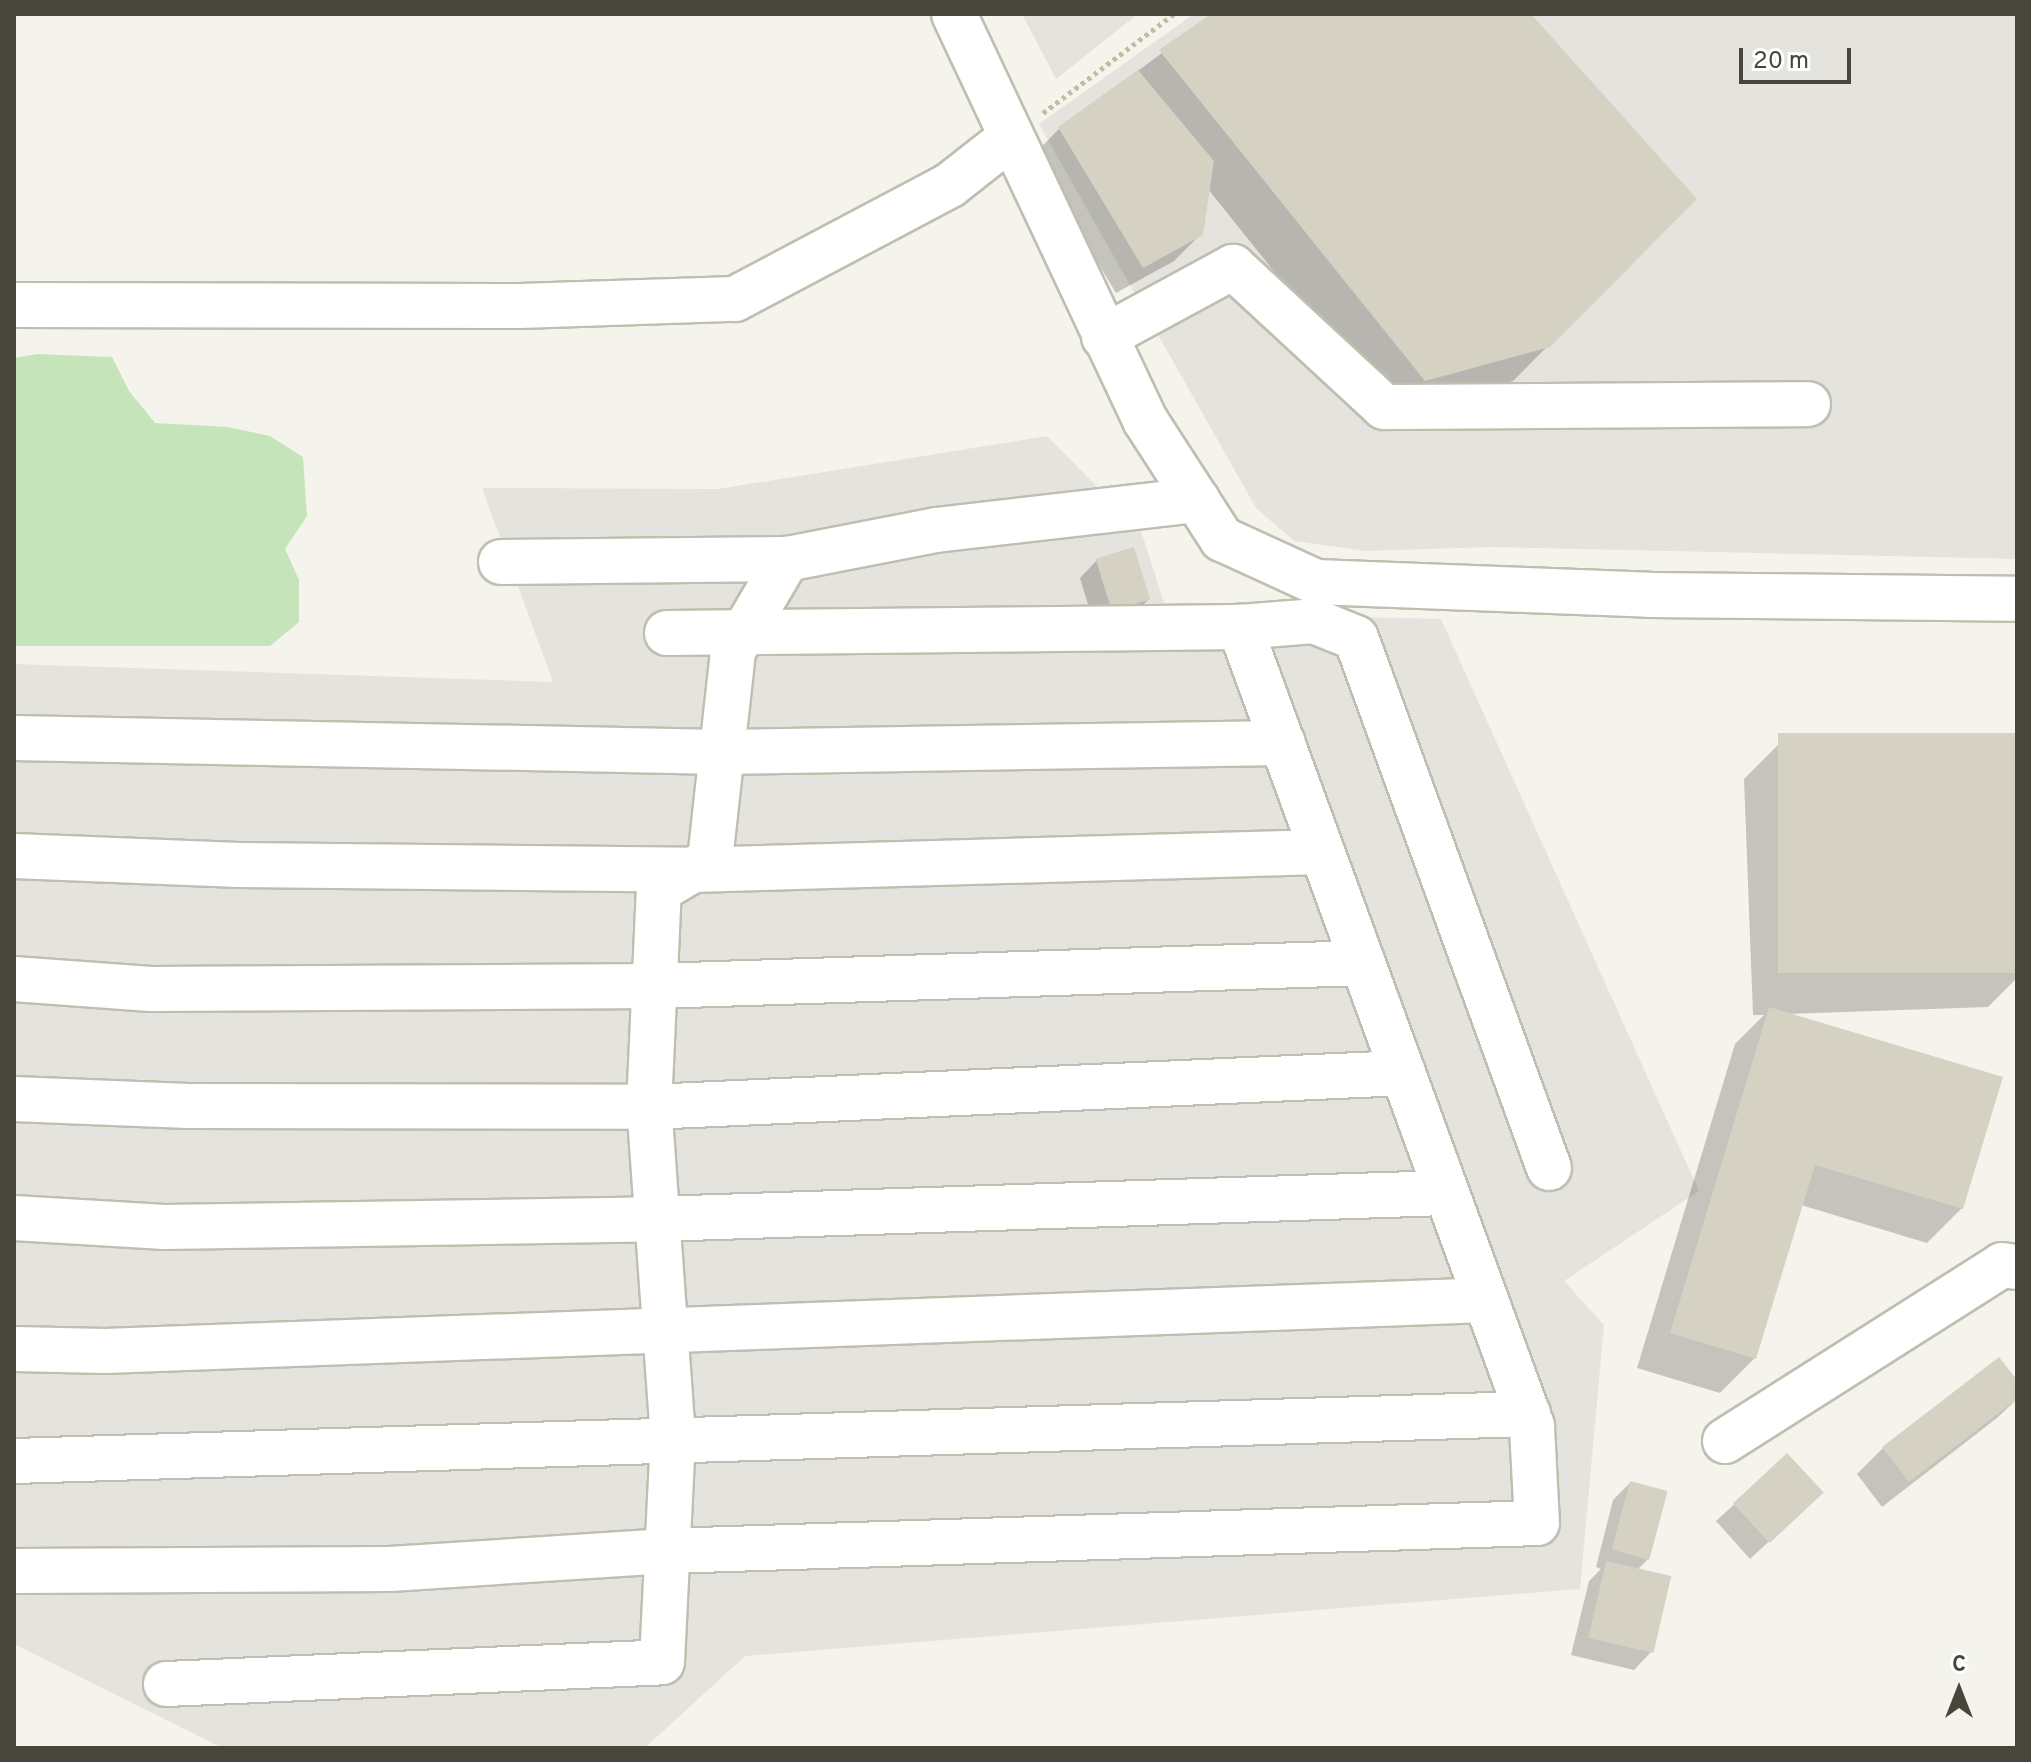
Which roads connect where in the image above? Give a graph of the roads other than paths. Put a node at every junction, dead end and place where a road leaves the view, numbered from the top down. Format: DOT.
graph roads {
  1 [pos="954,14"];
  2 [pos="1010,138"];
  3 [pos="14,305"];
  4 [pos="1104,337"];
  5 [pos="1808,404"];
  6 [pos="1197,500"];
  7 [pos="787,559"];
  8 [pos="501,562"];
  9 [pos="2017,599"];
  10 [pos="1240,627"];
  11 [pos="744,632"];
  12 [pos="667,633"];
  13 [pos="14,738"];
  14 [pos="1283,743"];
  15 [pos="722,752"];
  16 [pos="1322,852"];
  17 [pos="14,856"];
  18 [pos="692,870"];
  19 [pos="1363,963"];
  20 [pos="14,979"];
  21 [pos="655,986"];
  22 [pos="1403,1073"];
  23 [pos="14,1099"];
  24 [pos="649,1107"];
  25 [pos="1549,1168"];
  26 [pos="1447,1193"];
  27 [pos="14,1218"];
  28 [pos="657,1219"];
  29 [pos="2017,1267"];
  30 [pos="1486,1300"];
  31 [pos="665,1329"];
  32 [pos="14,1349"];
  33 [pos="1528,1414"];
  34 [pos="673,1438"];
  35 [pos="1725,1441"];
  36 [pos="14,1461"];
  37 [pos="667,1551"];
  38 [pos="14,1571"];
  39 [pos="166,1684"];
  1 -- 2 [label="lane"];
  2 -- 3 [label="lane"];
  2 -- 4 [label="lane"];
  4 -- 5 [label="lane"];
  4 -- 6 [label="lane"];
  6 -- 7 [label="lane"];
  6 -- 9 [label="lane"];
  7 -- 8 [label="lane"];
  7 -- 11 [label="lane"];
  10 -- 11 [label="lane"];
  10 -- 14 [label="lane"];
  10 -- 25 [label="lane"];
  11 -- 12 [label="lane"];
  11 -- 15 [label="lane"];
  13 -- 15 [label="lane"];
  14 -- 15 [label="lane"];
  14 -- 16 [label="lane"];
  15 -- 18 [label="lane"];
  16 -- 18 [label="lane"];
  16 -- 19 [label="lane"];
  17 -- 18 [label="lane"];
  18 -- 21 [label="lane"];
  19 -- 21 [label="lane"];
  19 -- 22 [label="lane"];
  20 -- 21 [label="lane"];
  21 -- 24 [label="lane"];
  22 -- 24 [label="lane"];
  22 -- 26 [label="lane"];
  23 -- 24 [label="lane"];
  24 -- 28 [label="lane"];
  26 -- 28 [label="lane"];
  26 -- 30 [label="lane"];
  27 -- 28 [label="lane"];
  28 -- 31 [label="lane"];
  29 -- 35 [label="lane"];
  30 -- 31 [label="lane"];
  30 -- 33 [label="lane"];
  31 -- 32 [label="lane"];
  31 -- 34 [label="lane"];
  33 -- 34 [label="lane"];
  33 -- 37 [label="lane"];
  34 -- 36 [label="lane"];
  34 -- 37 [label="lane"];
  37 -- 38 [label="lane"];
  37 -- 39 [label="lane"];
}
